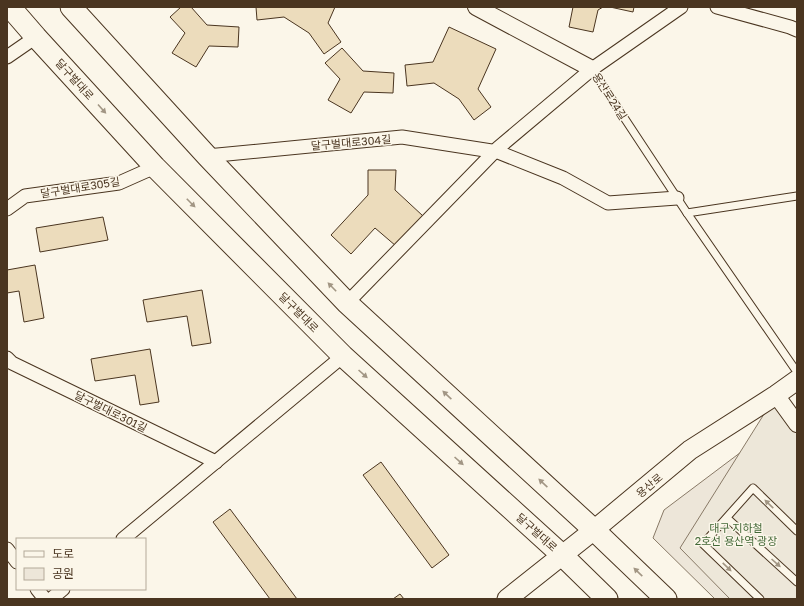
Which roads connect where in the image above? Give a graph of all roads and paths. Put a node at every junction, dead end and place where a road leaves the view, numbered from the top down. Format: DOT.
graph roads {
  1 [pos="10,7"];
  2 [pos="71,7"];
  3 [pos="476,7"];
  4 [pos="681,7"];
  5 [pos="717,7"];
  6 [pos="797,30"];
  7 [pos="36,37"];
  8 [pos="7,58"];
  9 [pos="592,69"];
  10 [pos="495,152"];
  11 [pos="207,156"];
  12 [pos="155,167"];
  13 [pos="797,196"];
  14 [pos="677,198"];
  15 [pos="7,209"];
  16 [pos="687,213"];
  17 [pos="347,302"];
  18 [pos="343,356"];
  19 [pos="8,365"];
  20 [pos="797,372"];
  21 [pos="797,380"];
  22 [pos="776,395"];
  23 [pos="797,424"];
  24 [pos="216,462"];
  25 [pos="726,518"];
  26 [pos="594,530"];
  27 [pos="797,531"];
  28 [pos="124,538"];
  29 [pos="7,549"];
  30 [pos="563,556"];
  31 [pos="16,561"];
  32 [pos="797,582"];
  33 [pos="38,590"];
  34 [pos="62,590"];
  35 [pos="45,599"];
  36 [pos="51,599"];
  37 [pos="507,599"];
  38 [pos="607,599"];
  39 [pos="666,599"];
  40 [pos="760,599"];
  1 -- 7 [label="main road, 달구벌대로"];
  2 -- 11 [label="main road"];
  3 -- 9 [label="street, 용산로24길"];
  4 -- 9 [label="street"];
  5 -- 6 [label="street"];
  7 -- 8 [label="street"];
  7 -- 12 [label="main road, 달구벌대로, one-way"];
  9 -- 10 [label="street"];
  9 -- 14 [label="lane, 용산로24길"];
  10 -- 11 [label="street, 달구벌대로304길"];
  10 -- 14 [label="street, 달구벌대로304길"];
  10 -- 17 [label="street"];
  17 -- 11 [label="main road, one-way"];
  12 -- 15 [label="street, 달구벌대로305길"];
  12 -- 18 [label="main road, 달구벌대로, one-way"];
  13 -- 16 [label="lane"];
  14 -- 16 [label="lane, 용산로24길"];
  16 -- 20 [label="lane, 용산로24길"];
  26 -- 17 [label="main road, one-way"];
  18 -- 24 [label="street"];
  18 -- 30 [label="main road, 달구벌대로, one-way"];
  19 -- 24 [label="street, 달구벌대로301길"];
  21 -- 22 [label="main road, 용산로"];
  22 -- 23 [label="street"];
  22 -- 26 [label="main road, 용산로"];
  24 -- 28 [label="street"];
  27 -- 25 [label="lane, one-way"];
  25 -- 32 [label="lane, one-way"];
  25 -- 40 [label="lane, one-way"];
  26 -- 30 [label="main road, 용산로"];
  39 -- 26 [label="main road, one-way"];
  29 -- 31 [label="street"];
  30 -- 37 [label="main road, 용산로"];
  30 -- 38 [label="main road, 달구벌대로"];
  33 -- 35 [label="street"];
  34 -- 36 [label="street"];
}
